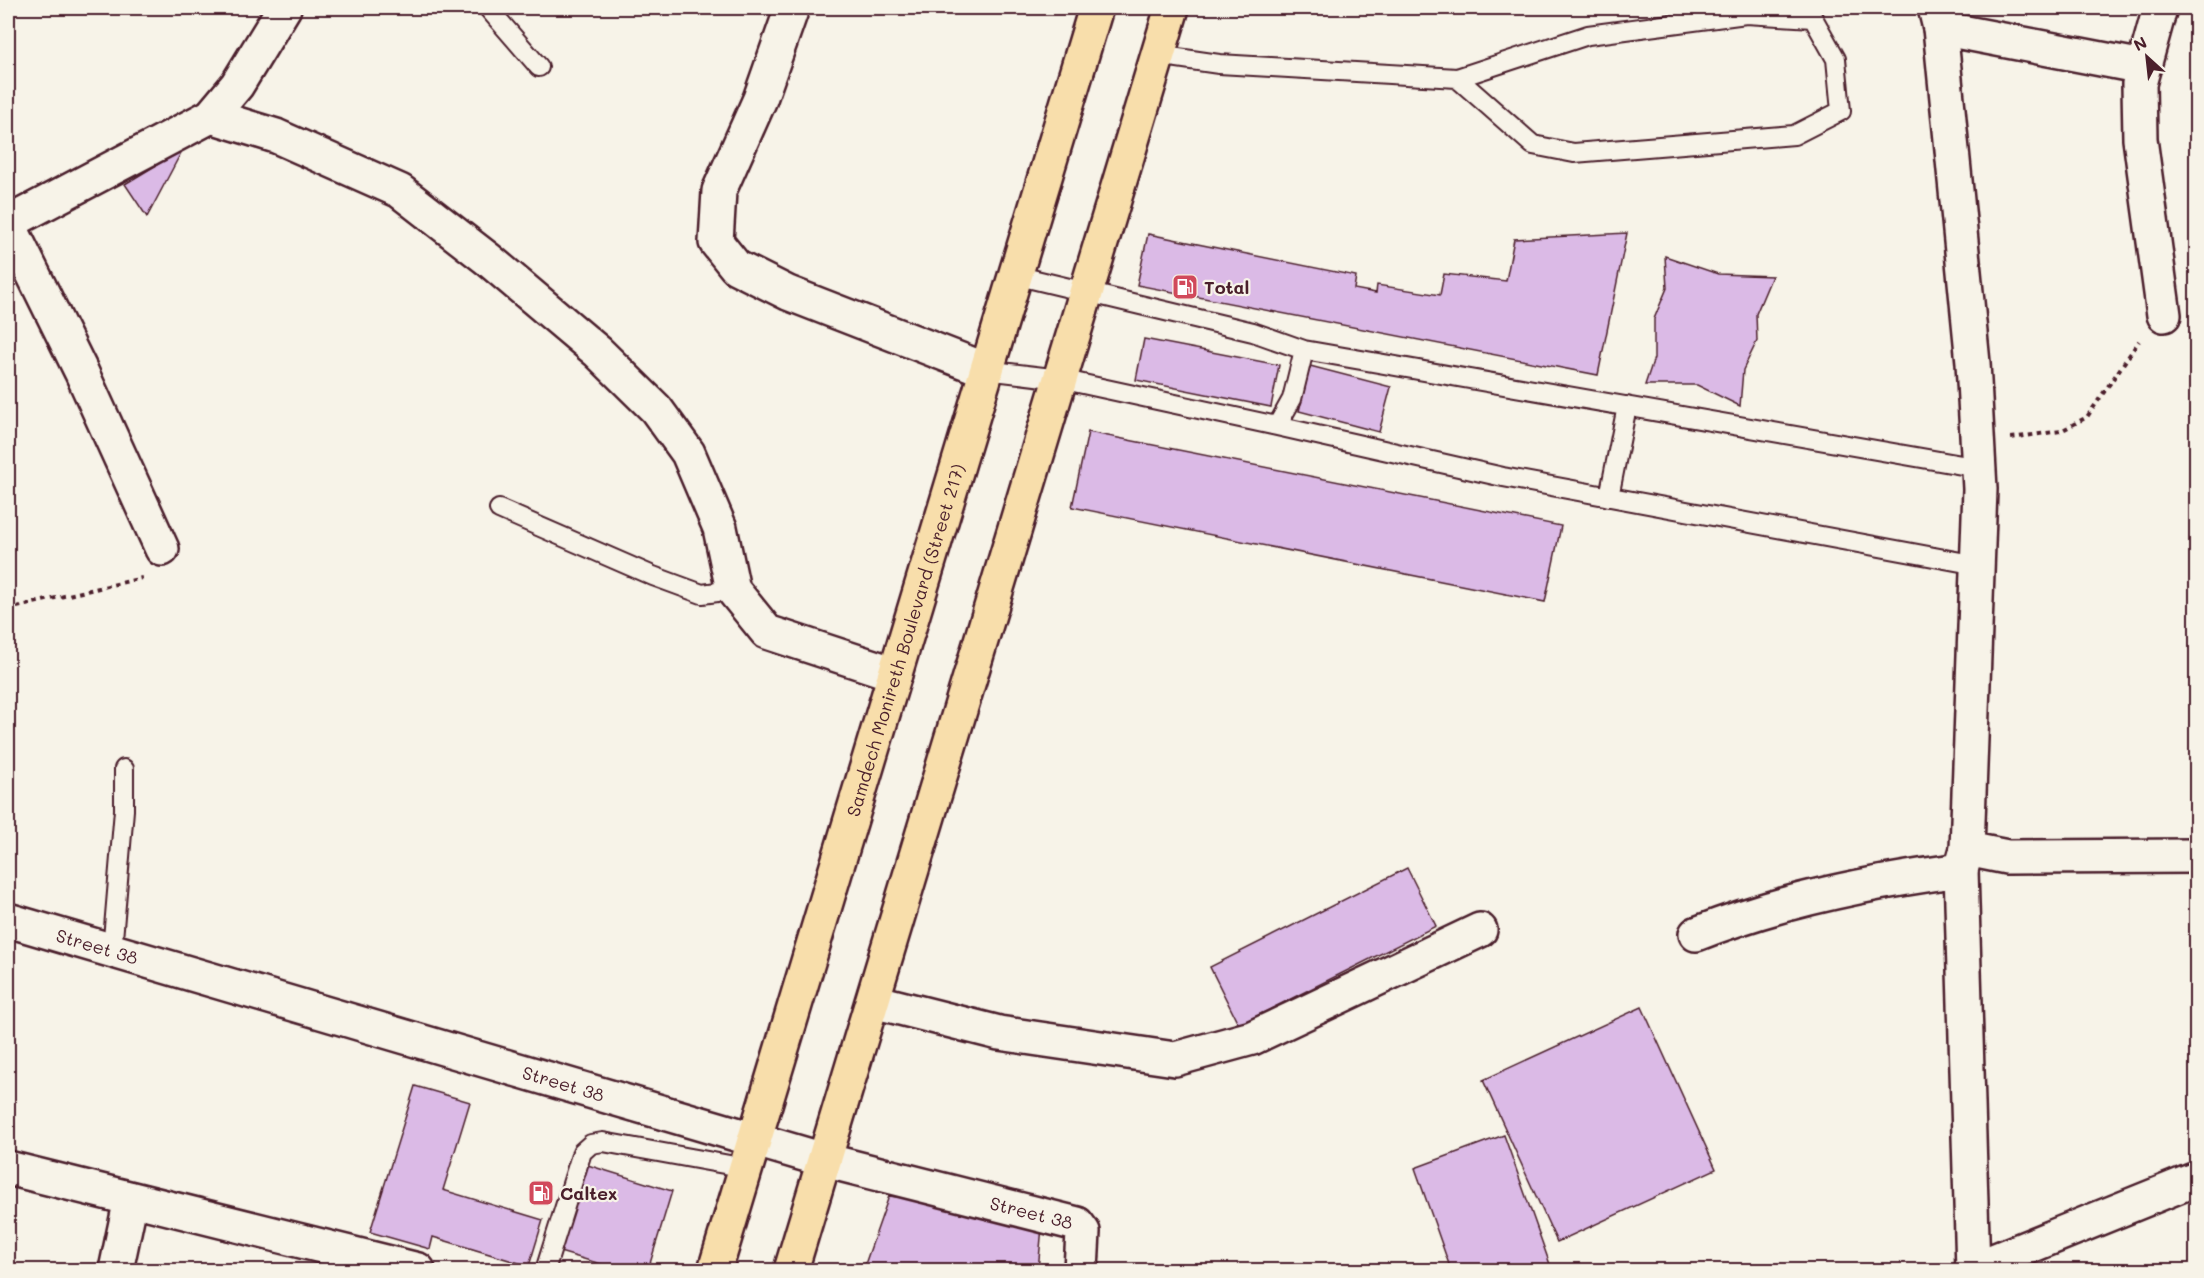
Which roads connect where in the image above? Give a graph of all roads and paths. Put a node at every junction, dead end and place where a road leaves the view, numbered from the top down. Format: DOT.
graph roads {
  1 [pos="284,8"];
  2 [pos="488,8"];
  3 [pos="792,8"];
  4 [pos="1096,8"];
  5 [pos="1172,8"];
  6 [pos="2160,8"];
  7 [pos="1747,11"];
  8 [pos="1937,18"];
  9 [pos="1157,55"];
  10 [pos="539,67"];
  11 [pos="2143,67"];
  12 [pos="1457,78"];
  13 [pos="211,116"];
  14 [pos="8,223"];
  15 [pos="1015,275"];
  16 [pos="1087,294"];
  17 [pos="2164,315"];
  18 [pos="1304,350"];
  19 [pos="986,370"];
  20 [pos="1060,379"];
  21 [pos="1627,406"];
  22 [pos="1277,426"];
  23 [pos="1978,454"];
  24 [pos="1609,497"];
  25 [pos="499,509"];
  26 [pos="162,549"];
  27 [pos="1977,565"];
  28 [pos="733,590"];
  29 [pos="8,609"];
  30 [pos="895,674"];
  31 [pos="124,769"];
  32 [pos="2196,856"];
  33 [pos="1964,860"];
  34 [pos="8,920"];
  35 [pos="1480,930"];
  36 [pos="1696,934"];
  37 [pos="112,951"];
  38 [pos="873,1001"];
  39 [pos="750,1153"];
  40 [pos="824,1160"];
  41 [pos="8,1168"];
  42 [pos="2196,1179"];
  43 [pos="131,1199"];
  44 [pos="116,1270"];
  45 [pos="418,1270"];
  46 [pos="548,1270"];
  47 [pos="715,1270"];
  48 [pos="791,1270"];
  49 [pos="1081,1270"];
  50 [pos="1972,1270"];
  1 -- 13 [label="street"];
  2 -- 10 [label="lane"];
  3 -- 19 [label="street"];
  4 -- 15 [label="main road, Samdech Monireth Boulevard (Street 217)"];
  5 -- 9 [label="main road"];
  6 -- 11 [label="street"];
  7 -- 12 [label="lane"];
  7 -- 12 [label="lane"];
  8 -- 11 [label="street"];
  8 -- 23 [label="street"];
  9 -- 12 [label="lane"];
  9 -- 16 [label="main road"];
  11 -- 17 [label="street"];
  13 -- 14 [label="street"];
  13 -- 28 [label="street"];
  14 -- 26 [label="street"];
  15 -- 16 [label="lane"];
  15 -- 19 [label="main road, Samdech Monireth Boulevard (Street 217)"];
  16 -- 18 [label="lane"];
  16 -- 20 [label="main road"];
  17 -- 23 [label="path"];
  18 -- 21 [label="lane"];
  18 -- 22 [label="lane"];
  19 -- 20 [label="lane"];
  19 -- 30 [label="main road, Samdech Monireth Boulevard (Street 217)"];
  20 -- 22 [label="lane"];
  20 -- 38 [label="main road"];
  21 -- 23 [label="lane"];
  21 -- 24 [label="lane"];
  22 -- 24 [label="lane"];
  23 -- 27 [label="street"];
  24 -- 27 [label="lane"];
  25 -- 28 [label="lane"];
  26 -- 29 [label="path"];
  27 -- 33 [label="street"];
  28 -- 30 [label="street"];
  30 -- 39 [label="main road, Samdech Monireth Boulevard (Street 217)"];
  31 -- 37 [label="lane"];
  32 -- 33 [label="street"];
  33 -- 36 [label="street"];
  33 -- 50 [label="street"];
  34 -- 37 [label="street, Street 38"];
  35 -- 38 [label="street"];
  37 -- 39 [label="street, Street 38"];
  38 -- 40 [label="main road"];
  39 -- 40 [label="street, Street 38"];
  39 -- 46 [label="lane"];
  39 -- 47 [label="main road, Samdech Monireth Boulevard (Street 217)"];
  40 -- 48 [label="main road"];
  40 -- 49 [label="street, Street 38"];
  41 -- 43 [label="street"];
  42 -- 50 [label="street"];
  43 -- 44 [label="street"];
  43 -- 45 [label="street"];
}
